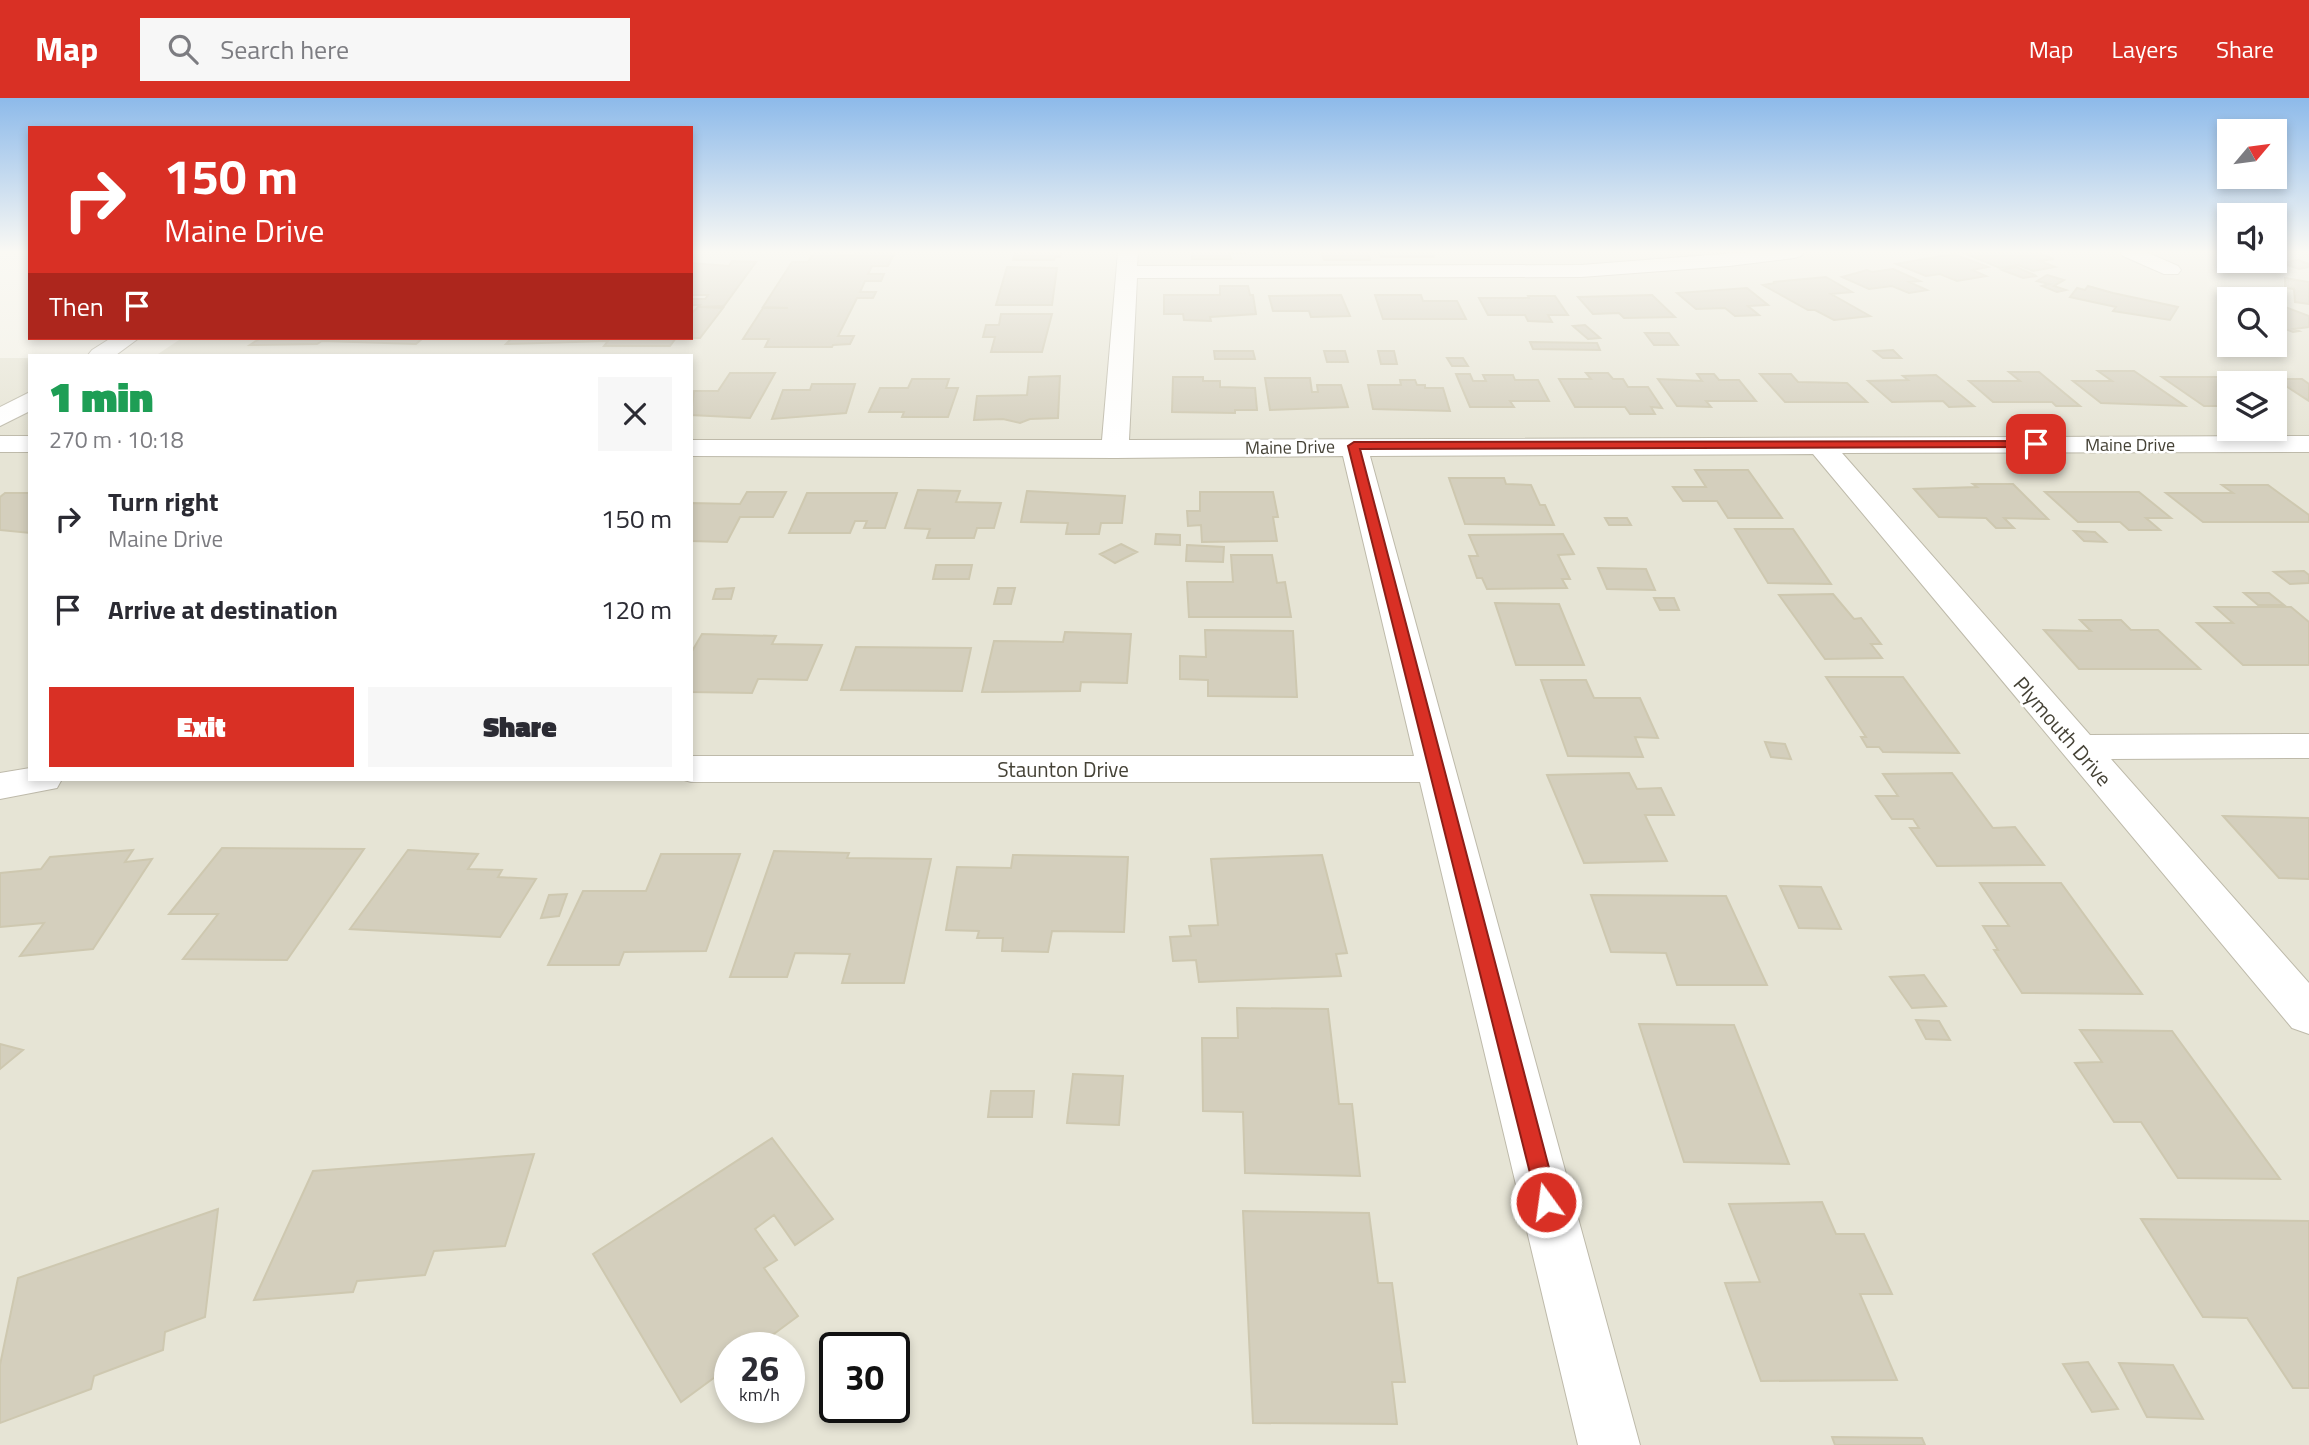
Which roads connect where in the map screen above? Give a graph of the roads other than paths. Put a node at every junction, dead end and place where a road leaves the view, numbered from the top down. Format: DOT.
graph roads {
  1 [pos="1124,315"];
  2 [pos="124,340"];
  3 [pos="102,354"];
  4 [pos="28,401"];
  5 [pos="0,418"];
  6 [pos="0,444"];
  7 [pos="28,444"];
  8 [pos="1819,444"];
  9 [pos="2309,444"];
  10 [pos="1354,446"];
  11 [pos="693,448"];
  12 [pos="1115,450"];
  13 [pos="2309,746"];
  14 [pos="2076,747"];
  15 [pos="693,769"];
  16 [pos="1435,769"];
  17 [pos="31,781"];
  18 [pos="0,786"];
  19 [pos="2309,1015"];
  20 [pos="1609,1445"];
  1 -- 12 [label="street"];
  2 -- 3 [label="street"];
  4 -- 5 [label="street"];
  6 -- 7 [label="street"];
  8 -- 9 [label="street, Maine Drive"];
  8 -- 10 [label="street, Maine Drive"];
  8 -- 14 [label="street, Plymouth Drive"];
  10 -- 12 [label="street, Maine Drive"];
  10 -- 16 [label="street"];
  11 -- 12 [label="street, Maine Drive"];
  13 -- 14 [label="street"];
  14 -- 19 [label="street, Plymouth Drive"];
  15 -- 16 [label="street, Staunton Drive"];
  16 -- 20 [label="street"];
  17 -- 18 [label="street"];
}
